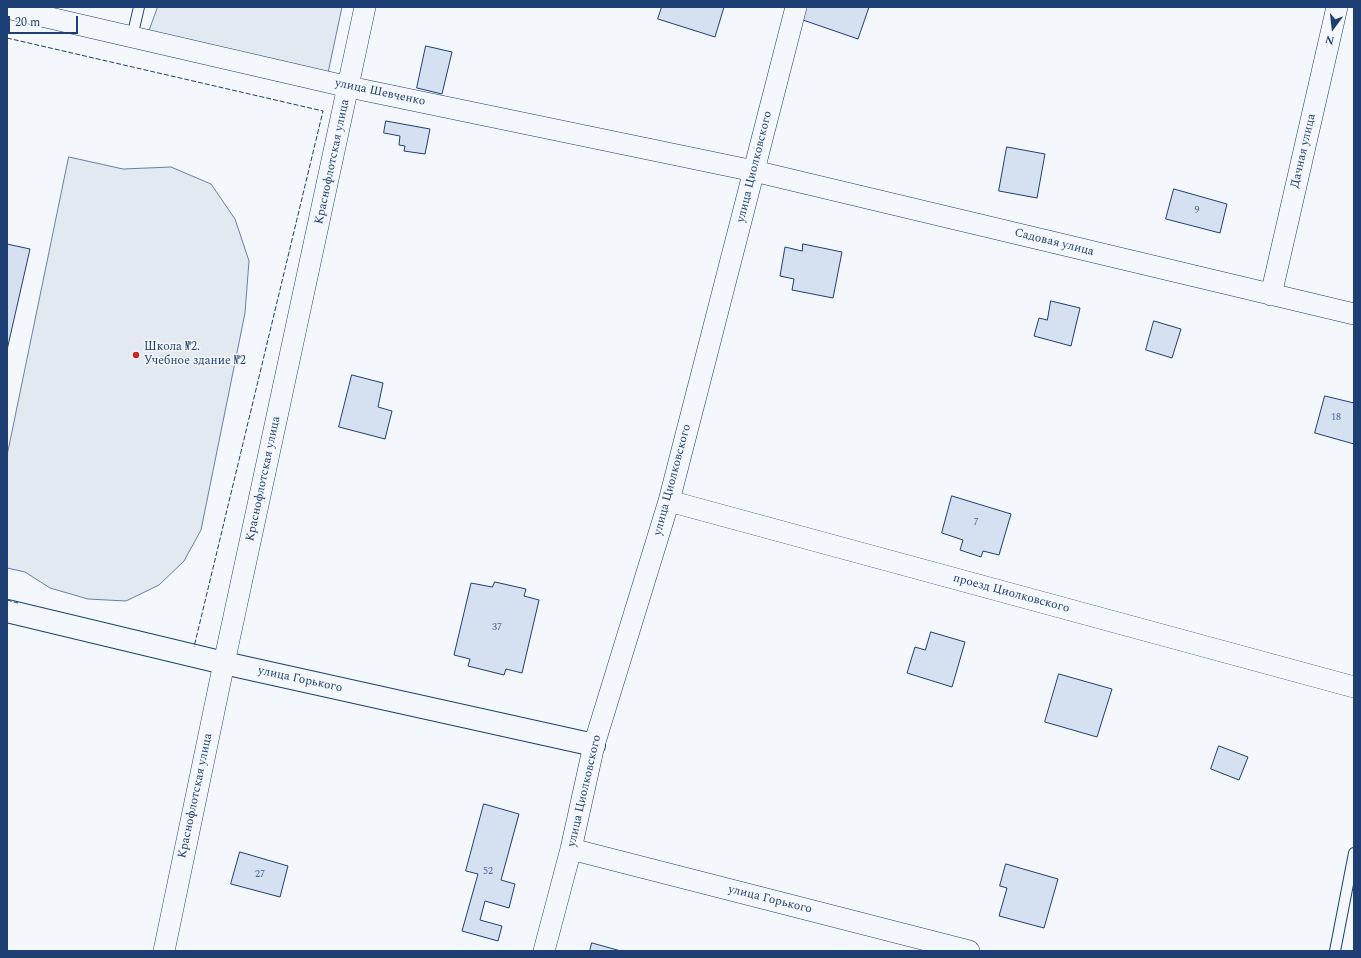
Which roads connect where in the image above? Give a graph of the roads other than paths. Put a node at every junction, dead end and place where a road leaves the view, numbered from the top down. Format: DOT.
graph roads {
  1 [pos="139,7"];
  2 [pos="365,7"];
  3 [pos="796,7"];
  4 [pos="1337,7"];
  5 [pos="7,8"];
  6 [pos="132,37"];
  7 [pos="349,87"];
  8 [pos="754,171"];
  9 [pos="1271,295"];
  10 [pos="1354,314"];
  11 [pos="669,501"];
  12 [pos="7,611"];
  13 [pos="224,663"];
  14 [pos="1354,687"];
  15 [pos="594,745"];
  16 [pos="571,850"];
  17 [pos="1354,853"];
  18 [pos="164,951"];
  19 [pos="544,951"];
  20 [pos="969,951"];
  21 [pos="1335,951"];
  1 -- 6 [label="lane"];
  2 -- 7 [label="street, Краснофлотская улица"];
  3 -- 8 [label="street, улица Циолковского"];
  4 -- 9 [label="street, Дачная улица"];
  5 -- 6 [label="street, улица Шевченко"];
  6 -- 7 [label="street, улица Шевченко"];
  7 -- 8 [label="street, улица Шевченко"];
  7 -- 13 [label="street, Краснофлотская улица"];
  8 -- 9 [label="street, Садовая улица"];
  8 -- 11 [label="street, улица Циолковского"];
  9 -- 10 [label="street, Садовая улица"];
  11 -- 14 [label="street, проезд Циолковского"];
  11 -- 15 [label="street, улица Циолковского"];
  12 -- 13 [label="street, улица Горького"];
  13 -- 15 [label="street, улица Горького"];
  13 -- 18 [label="street, Краснофлотская улица"];
  15 -- 16 [label="street, улица Циолковского"];
  16 -- 19 [label="street, улица Циолковского"];
  16 -- 20 [label="street, улица Горького"];
  17 -- 21 [label="lane"];
}
